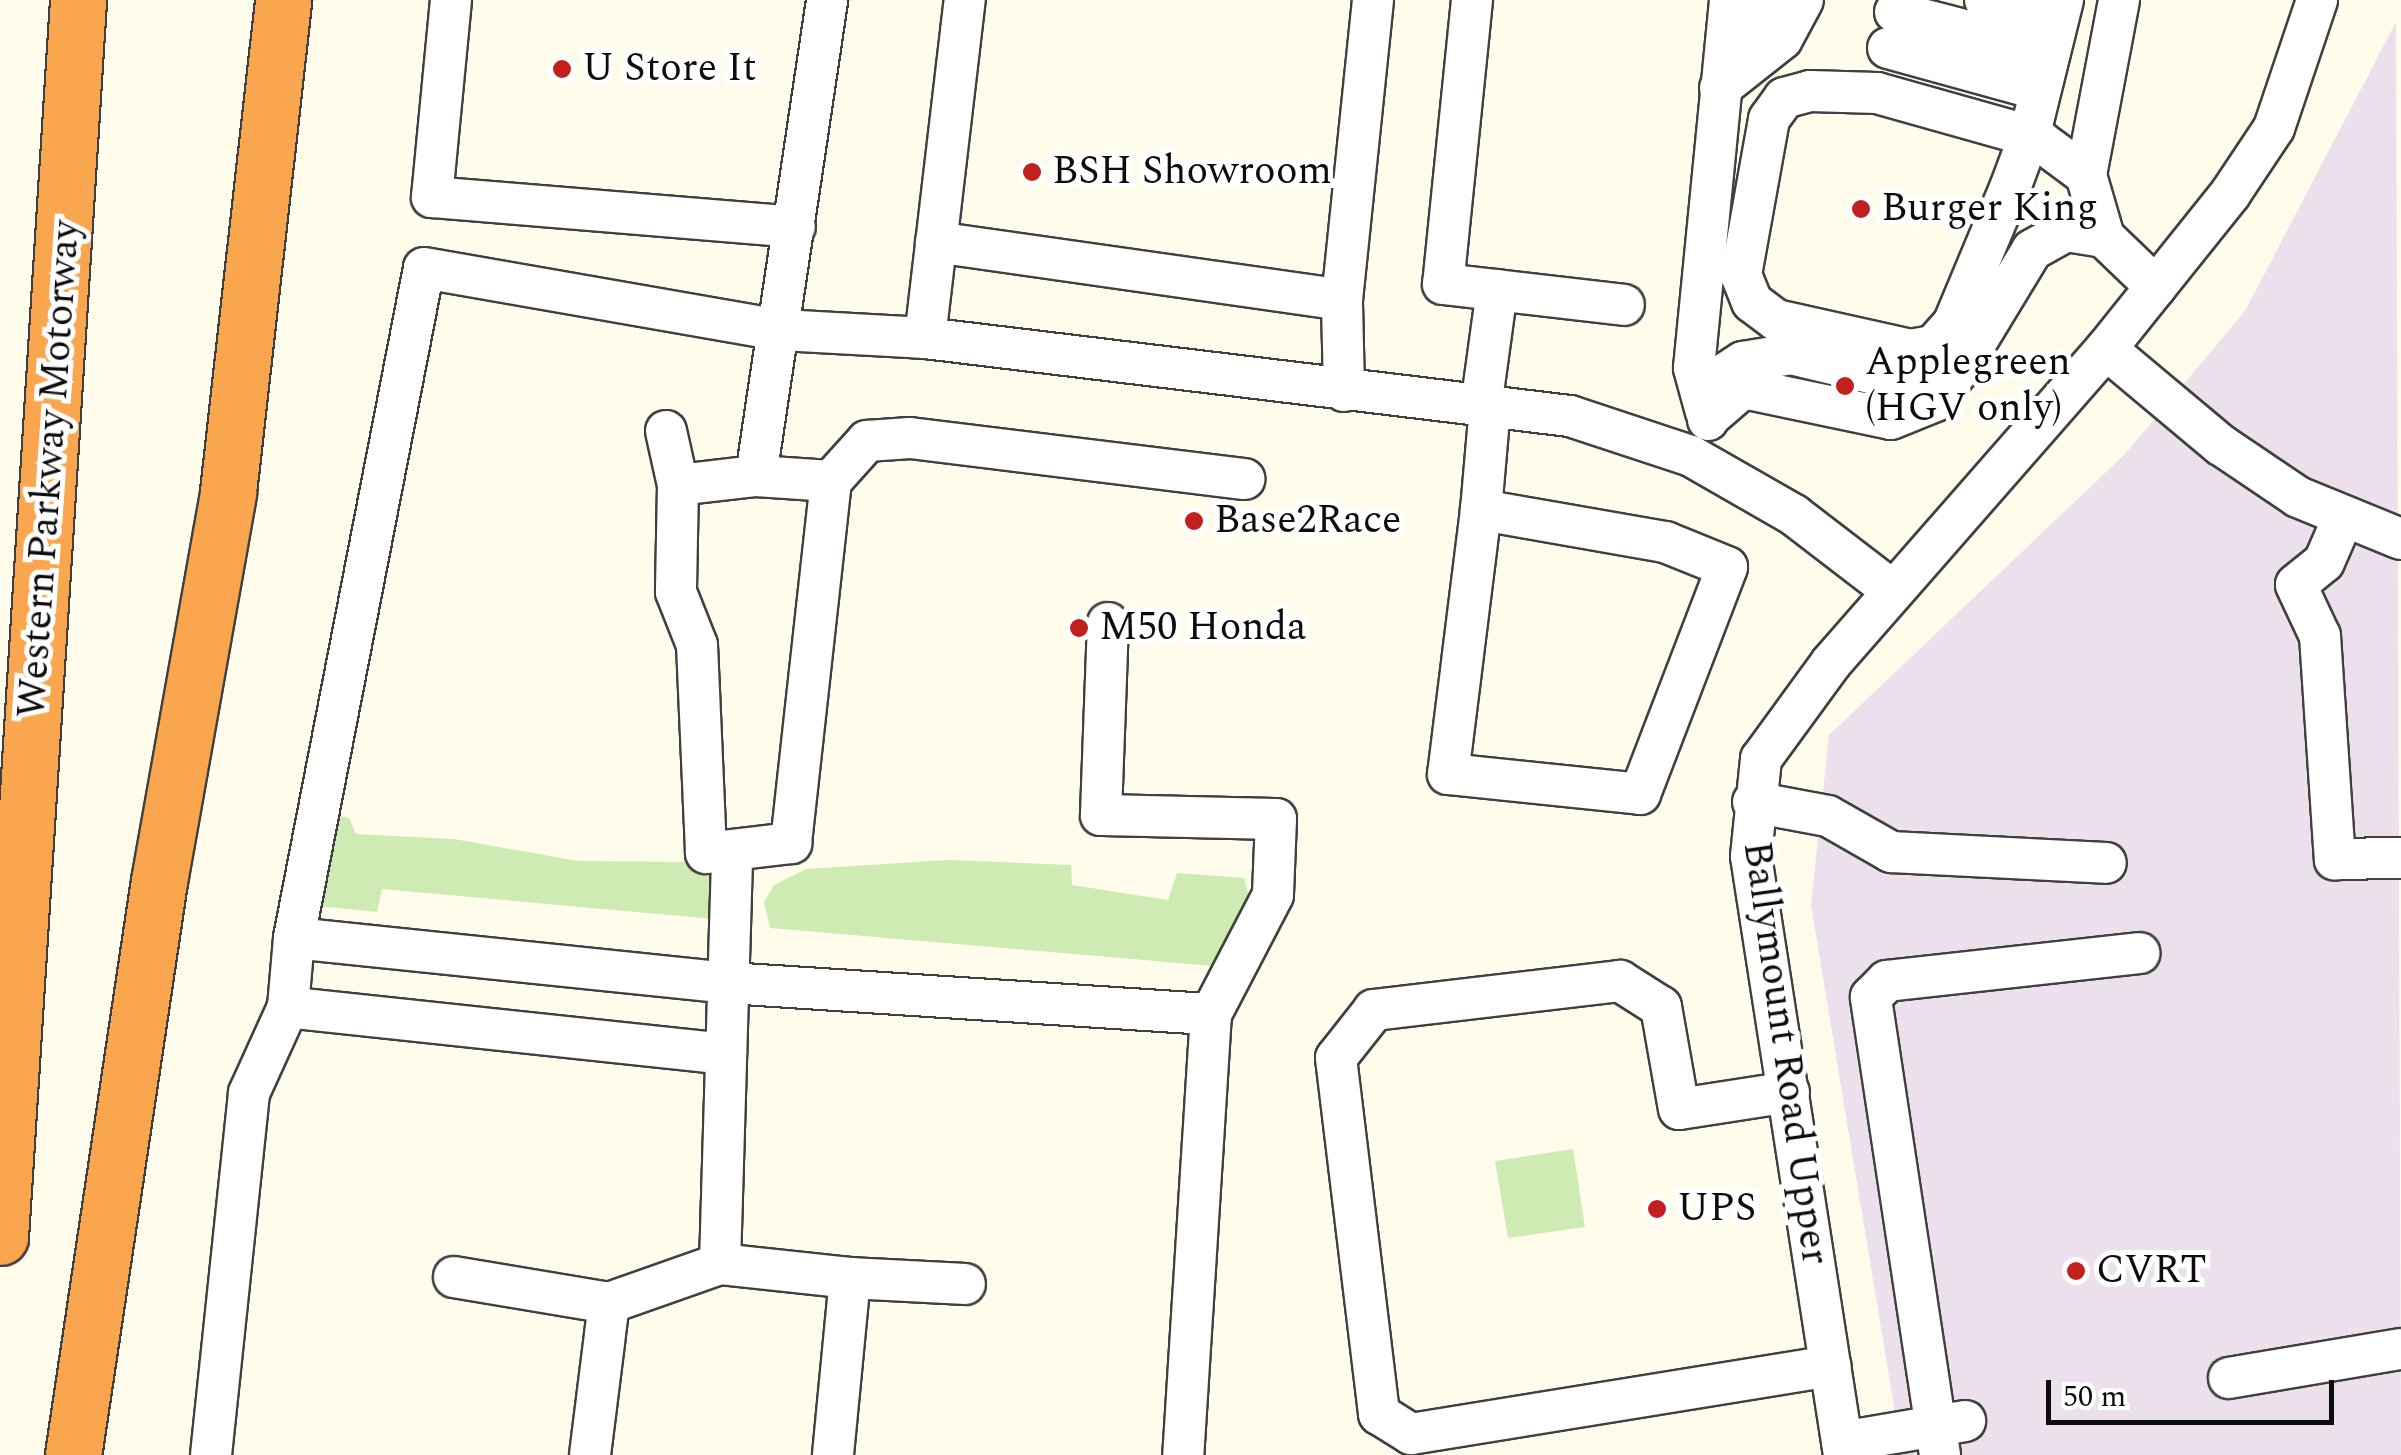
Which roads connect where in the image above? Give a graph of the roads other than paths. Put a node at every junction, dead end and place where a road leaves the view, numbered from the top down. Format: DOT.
graph roads {
  1 [pos="78,0"];
  2 [pos="284,0"];
  3 [pos="320,0"];
  4 [pos="451,0"];
  5 [pos="827,0"];
  6 [pos="965,0"];
  7 [pos="1374,0"];
  8 [pos="1472,0"];
  9 [pos="1730,0"];
  10 [pos="1763,0"];
  11 [pos="1784,0"];
  12 [pos="1803,0"];
  13 [pos="1984,0"];
  14 [pos="2119,0"];
  15 [pos="2317,0"];
  16 [pos="1894,20"];
  17 [pos="2052,41"];
  18 [pos="1720,78"];
  19 [pos="1878,93"];
  20 [pos="2029,137"];
  21 [pos="2086,175"];
  22 [pos="796,228"];
  23 [pos="2104,237"];
  24 [pos="936,242"];
  25 [pos="2156,287"];
  26 [pos="255,290"];
  27 [pos="1497,290"];
  28 [pos="1342,300"];
  29 [pos="1624,306"];
  30 [pos="781,330"];
  31 [pos="925,338"];
  32 [pos="2106,348"];
  33 [pos="1344,391"];
  34 [pos="1486,407"];
  35 [pos="666,431"];
  36 [pos="1699,438"];
  37 [pos="756,476"];
  38 [pos="1245,479"];
  39 [pos="831,480"];
  40 [pos="678,485"];
  41 [pos="1481,510"];
  42 [pos="2344,516"];
  43 [pos="2401,540"];
  44 [pos="1892,591"];
  45 [pos="1108,622"];
  46 [pos="1753,802"];
  47 [pos="732,853"];
  48 [pos="2401,858"];
  49 [pos="2106,863"];
  50 [pos="294,938"];
  51 [pos="2139,953"];
  52 [pos="728,983"];
  53 [pos="288,1007"];
  54 [pos="1211,1014"];
  55 [pos="726,1054"];
  56 [pos="1789,1092"];
  57 [pos="0,1237"];
  58 [pos="720,1264"];
  59 [pos="454,1277"];
  60 [pos="850,1278"];
  61 [pos="966,1284"];
  62 [pos="609,1303"];
  63 [pos="2401,1349"];
  64 [pos="1831,1366"];
  65 [pos="2229,1378"];
  66 [pos="1947,1434"];
  67 [pos="1843,1448"];
  68 [pos="74,1455"];
  69 [pos="211,1455"];
  70 [pos="590,1455"];
  71 [pos="833,1455"];
  72 [pos="1184,1455"];
  1 -- 57 [label="highway, Western Parkway Motorway"];
  2 -- 26 [label="highway"];
  3 -- 26 [label="highway"];
  4 -- 22 [label="street"];
  5 -- 22 [label="street"];
  6 -- 24 [label="street"];
  7 -- 28 [label="street"];
  8 -- 27 [label="street"];
  9 -- 18 [label="street"];
  10 -- 18 [label="street"];
  11 -- 18 [label="street"];
  12 -- 18 [label="street"];
  13 -- 17 [label="street"];
  14 -- 21 [label="street"];
  15 -- 25 [label="street, Ballymount Road Upper"];
  16 -- 17 [label="street"];
  16 -- 19 [label="street"];
  17 -- 20 [label="street"];
  18 -- 36 [label="street"];
  19 -- 20 [label="street"];
  19 -- 20 [label="street"];
  20 -- 21 [label="street"];
  21 -- 23 [label="street"];
  22 -- 30 [label="street"];
  23 -- 25 [label="street"];
  23 -- 36 [label="street"];
  24 -- 28 [label="street"];
  24 -- 31 [label="street"];
  25 -- 32 [label="street, Ballymount Road Upper"];
  26 -- 68 [label="highway"];
  27 -- 29 [label="street"];
  27 -- 34 [label="street"];
  28 -- 33 [label="street"];
  30 -- 31 [label="street"];
  30 -- 37 [label="street"];
  30 -- 50 [label="street"];
  31 -- 33 [label="street"];
  32 -- 42 [label="street"];
  32 -- 44 [label="street, Ballymount Road Upper"];
  33 -- 34 [label="street"];
  34 -- 36 [label="street"];
  34 -- 41 [label="street"];
  35 -- 40 [label="street"];
  36 -- 44 [label="street"];
  37 -- 39 [label="street"];
  37 -- 40 [label="street"];
  38 -- 39 [label="street"];
  39 -- 47 [label="street"];
  40 -- 47 [label="street"];
  41 -- 41 [label="street"];
  42 -- 43 [label="street"];
  42 -- 48 [label="street"];
  44 -- 46 [label="street, Ballymount Road Upper"];
  45 -- 54 [label="street"];
  46 -- 49 [label="street"];
  46 -- 56 [label="street, Ballymount Road Upper"];
  47 -- 52 [label="street"];
  50 -- 52 [label="street"];
  50 -- 53 [label="street"];
  51 -- 66 [label="street"];
  52 -- 54 [label="street"];
  52 -- 55 [label="street"];
  53 -- 55 [label="street"];
  53 -- 69 [label="street"];
  54 -- 72 [label="street"];
  55 -- 58 [label="street"];
  56 -- 64 [label="street, Ballymount Road Upper"];
  56 -- 64 [label="street"];
  58 -- 60 [label="street"];
  58 -- 62 [label="street"];
  59 -- 62 [label="street"];
  60 -- 61 [label="street"];
  60 -- 71 [label="street"];
  62 -- 70 [label="street"];
  63 -- 65 [label="street"];
  64 -- 67 [label="street, Ballymount Road Upper"];
  66 -- 67 [label="street"];
}
